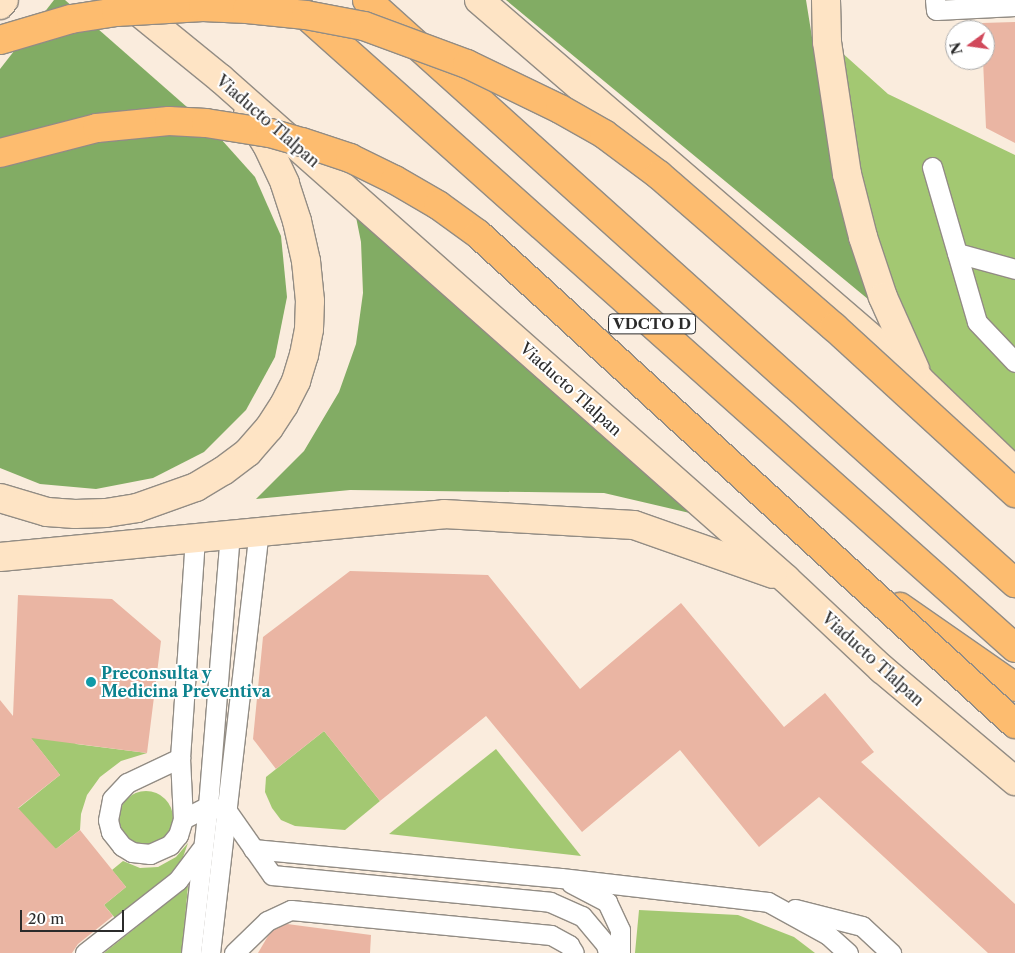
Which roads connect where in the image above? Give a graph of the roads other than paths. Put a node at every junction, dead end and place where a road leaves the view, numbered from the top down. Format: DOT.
graph roads {
  1 [pos="4,0"];
  2 [pos="124,0"];
  3 [pos="289,0"];
  4 [pos="367,0"];
  5 [pos="479,0"];
  6 [pos="826,0"];
  7 [pos="935,0"];
  8 [pos="0,5"];
  9 [pos="1015,6"];
  10 [pos="0,40"];
  11 [pos="220,78"];
  12 [pos="0,153"];
  13 [pos="932,167"];
  14 [pos="957,253"];
  15 [pos="1015,269"];
  16 [pos="1015,362"];
  17 [pos="920,380"];
  18 [pos="1015,471"];
  19 [pos="1015,492"];
  20 [pos="0,498"];
  21 [pos="259,532"];
  22 [pos="230,535"];
  23 [pos="195,538"];
  24 [pos="0,557"];
  25 [pos="856,576"];
  26 [pos="786,579"];
  27 [pos="1015,584"];
  28 [pos="1015,648"];
  29 [pos="1015,687"];
  30 [pos="1015,724"];
  31 [pos="180,758"];
  32 [pos="1015,782"];
  33 [pos="208,806"];
  34 [pos="227,811"];
  35 [pos="183,819"];
  36 [pos="202,849"];
  37 [pos="253,849"];
  38 [pos="561,878"];
  39 [pos="768,902"];
  40 [pos="611,950"];
  41 [pos="85,953"];
  42 [pos="191,953"];
  43 [pos="210,953"];
  44 [pos="234,953"];
  45 [pos="574,953"];
  46 [pos="848,953"];
  47 [pos="890,953"];
  1 -- 8 [label="main road"];
  2 -- 11 [label="main road, Viaducto Tlalpan"];
  3 -- 28 [label="highway, VDCTO D"];
  4 -- 27 [label="highway, VDCTO D"];
  5 -- 17 [label="main road"];
  6 -- 17 [label="main road"];
  7 -- 9 [label="lane"];
  10 -- 19 [label="highway, bridge"];
  11 -- 20 [label="main road"];
  11 -- 26 [label="main road, Viaducto Tlalpan"];
  12 -- 25 [label="highway, bridge"];
  13 -- 14 [label="lane"];
  14 -- 15 [label="lane"];
  14 -- 16 [label="lane"];
  17 -- 18 [label="main road"];
  21 -- 22 [label="main road"];
  21 -- 26 [label="main road"];
  21 -- 34 [label="lane"];
  22 -- 23 [label="main road"];
  22 -- 33 [label="lane"];
  23 -- 24 [label="main road"];
  23 -- 31 [label="lane"];
  25 -- 29 [label="highway"];
  25 -- 30 [label="highway, bridge"];
  26 -- 32 [label="main road, Viaducto Tlalpan"];
  31 -- 35 [label="lane"];
  31 -- 35 [label="lane"];
  33 -- 34 [label="lane"];
  33 -- 35 [label="lane"];
  33 -- 36 [label="lane"];
  34 -- 37 [label="lane"];
  34 -- 43 [label="lane"];
  36 -- 41 [label="lane"];
  36 -- 42 [label="lane"];
  37 -- 38 [label="lane"];
  37 -- 40 [label="lane"];
  38 -- 39 [label="lane"];
  38 -- 40 [label="lane"];
  39 -- 46 [label="lane"];
  39 -- 47 [label="lane"];
  44 -- 45 [label="lane"];
}
